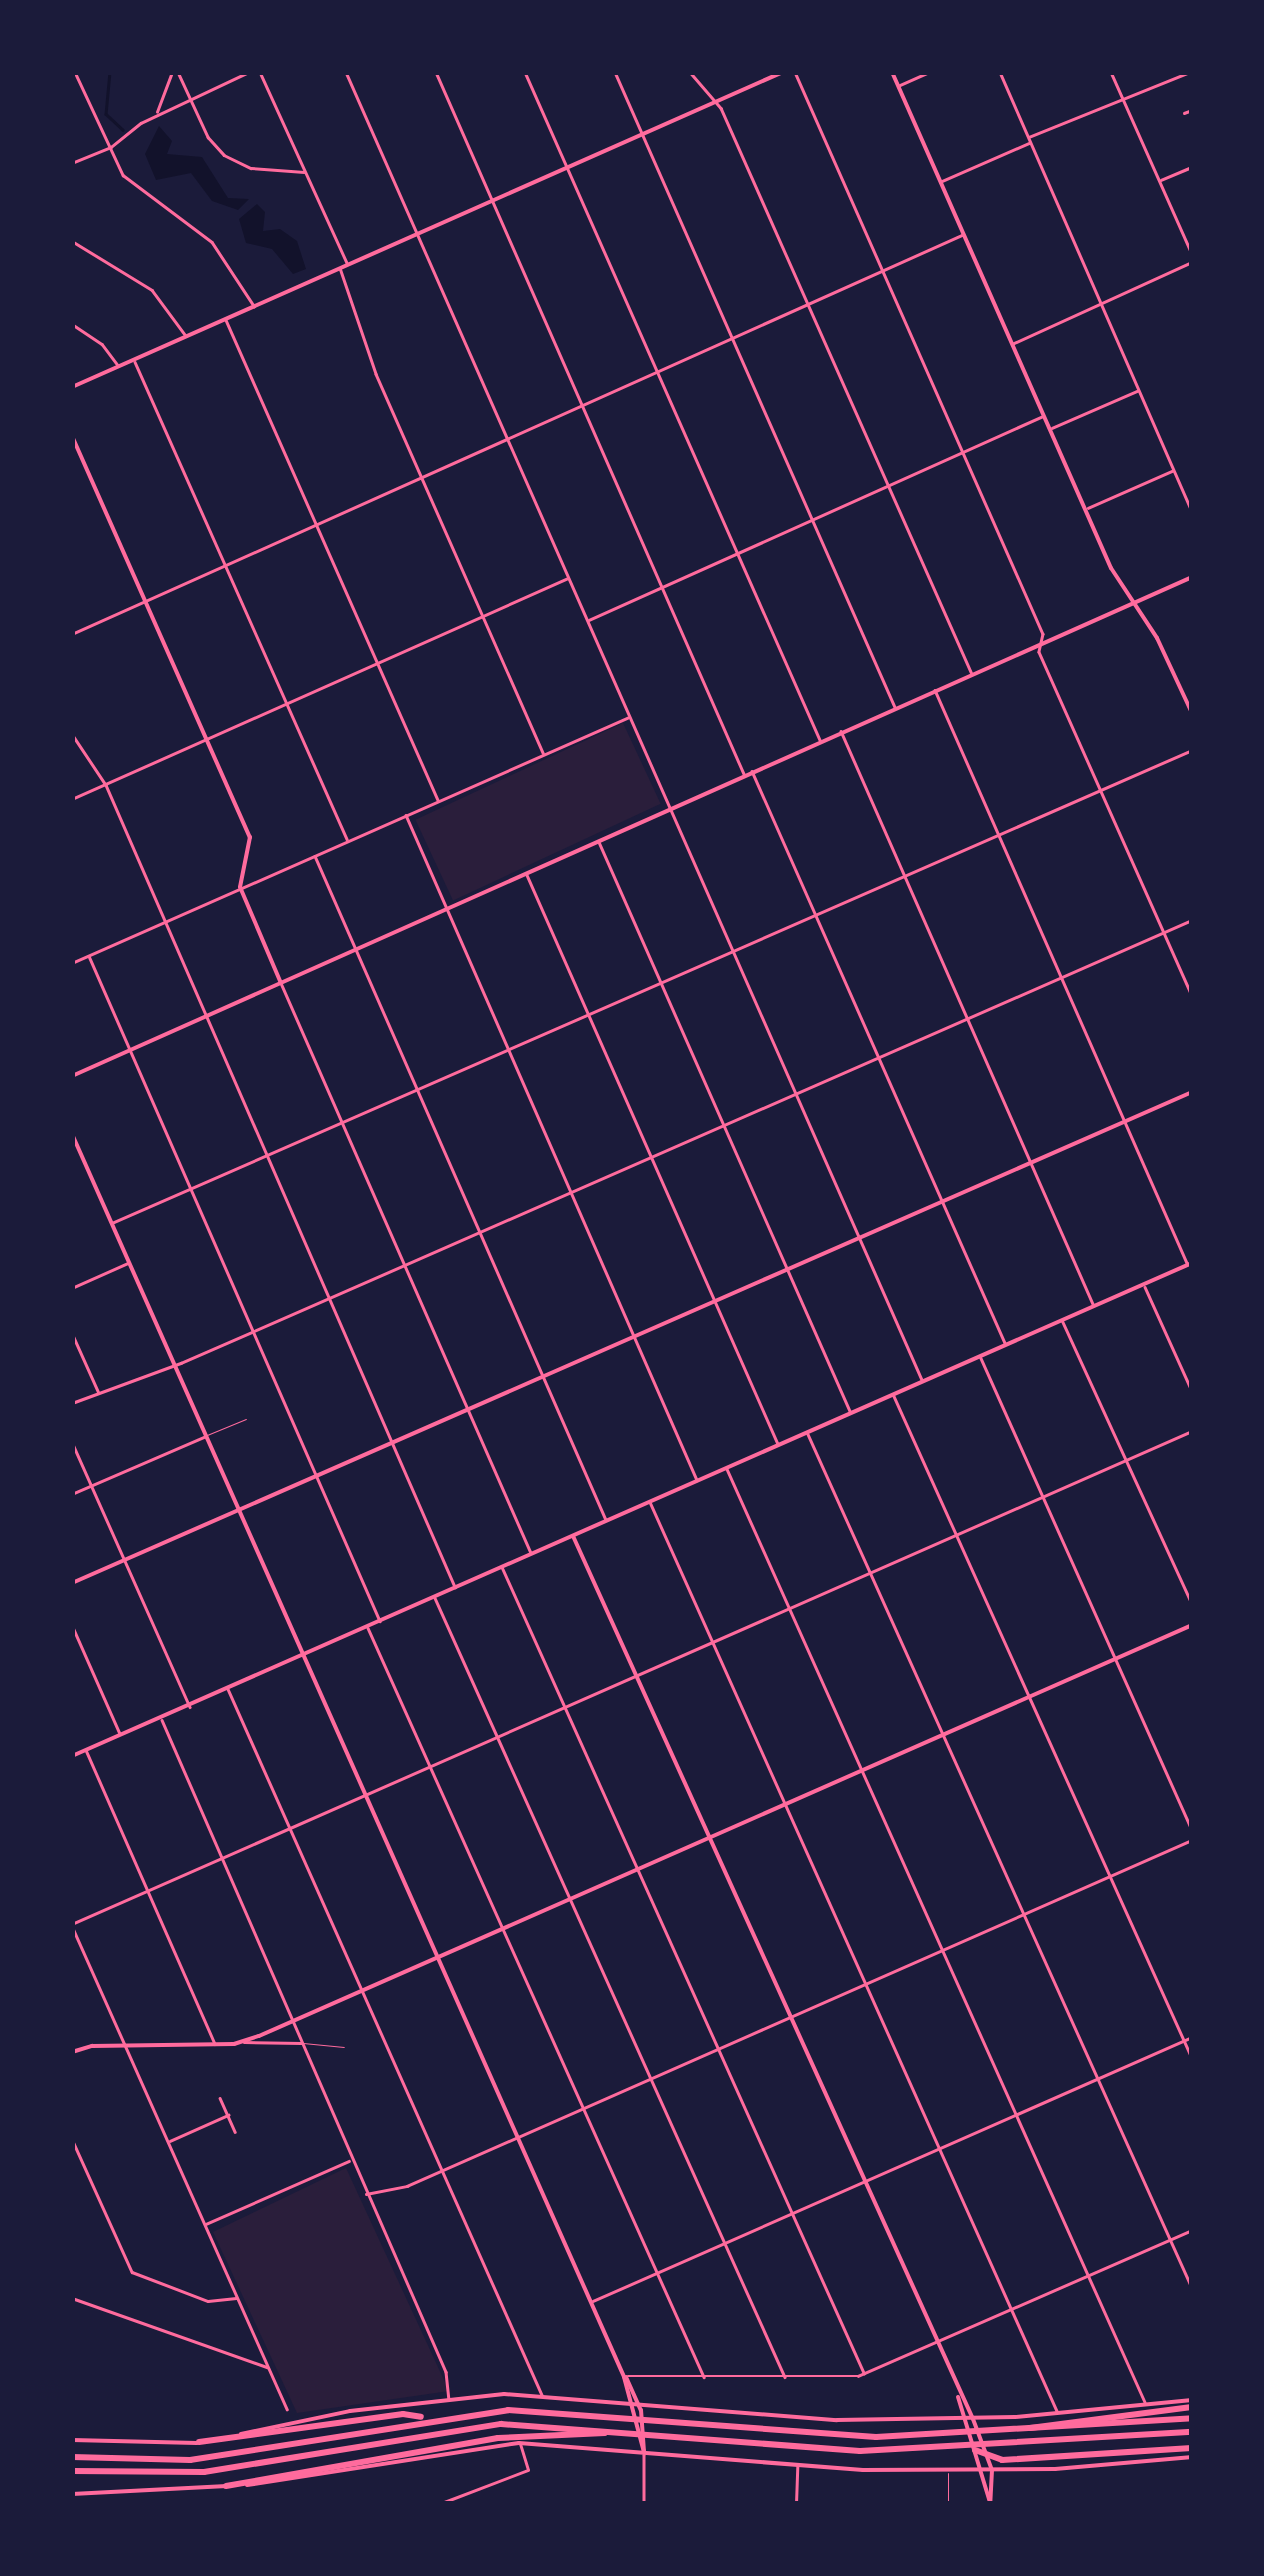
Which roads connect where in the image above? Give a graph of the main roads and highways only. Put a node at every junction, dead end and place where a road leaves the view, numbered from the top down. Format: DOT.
graph roads {
  1 [pos="1192,2404"];
  2 [pos="427,2418"];
  3 [pos="1192,2418"];
  4 [pos="1026,2430"];
  5 [pos="615,2431"];
  6 [pos="1192,2432"];
  7 [pos="199,2442"];
  8 [pos="1192,2448"];
  9 [pos="972,2449"];
  10 [pos="72,2457"];
  11 [pos="72,2471"];
  12 [pos="226,2486"];
  1 -- 4 [label="highway"];
  2 -- 4 [label="highway"];
  2 -- 7 [label="highway"];
  2 -- 10 [label="highway"];
  3 -- 4 [label="highway"];
  5 -- 9 [label="highway"];
  5 -- 11 [label="highway"];
  5 -- 12 [label="highway"];
  6 -- 9 [label="highway"];
  8 -- 9 [label="highway"];
}
